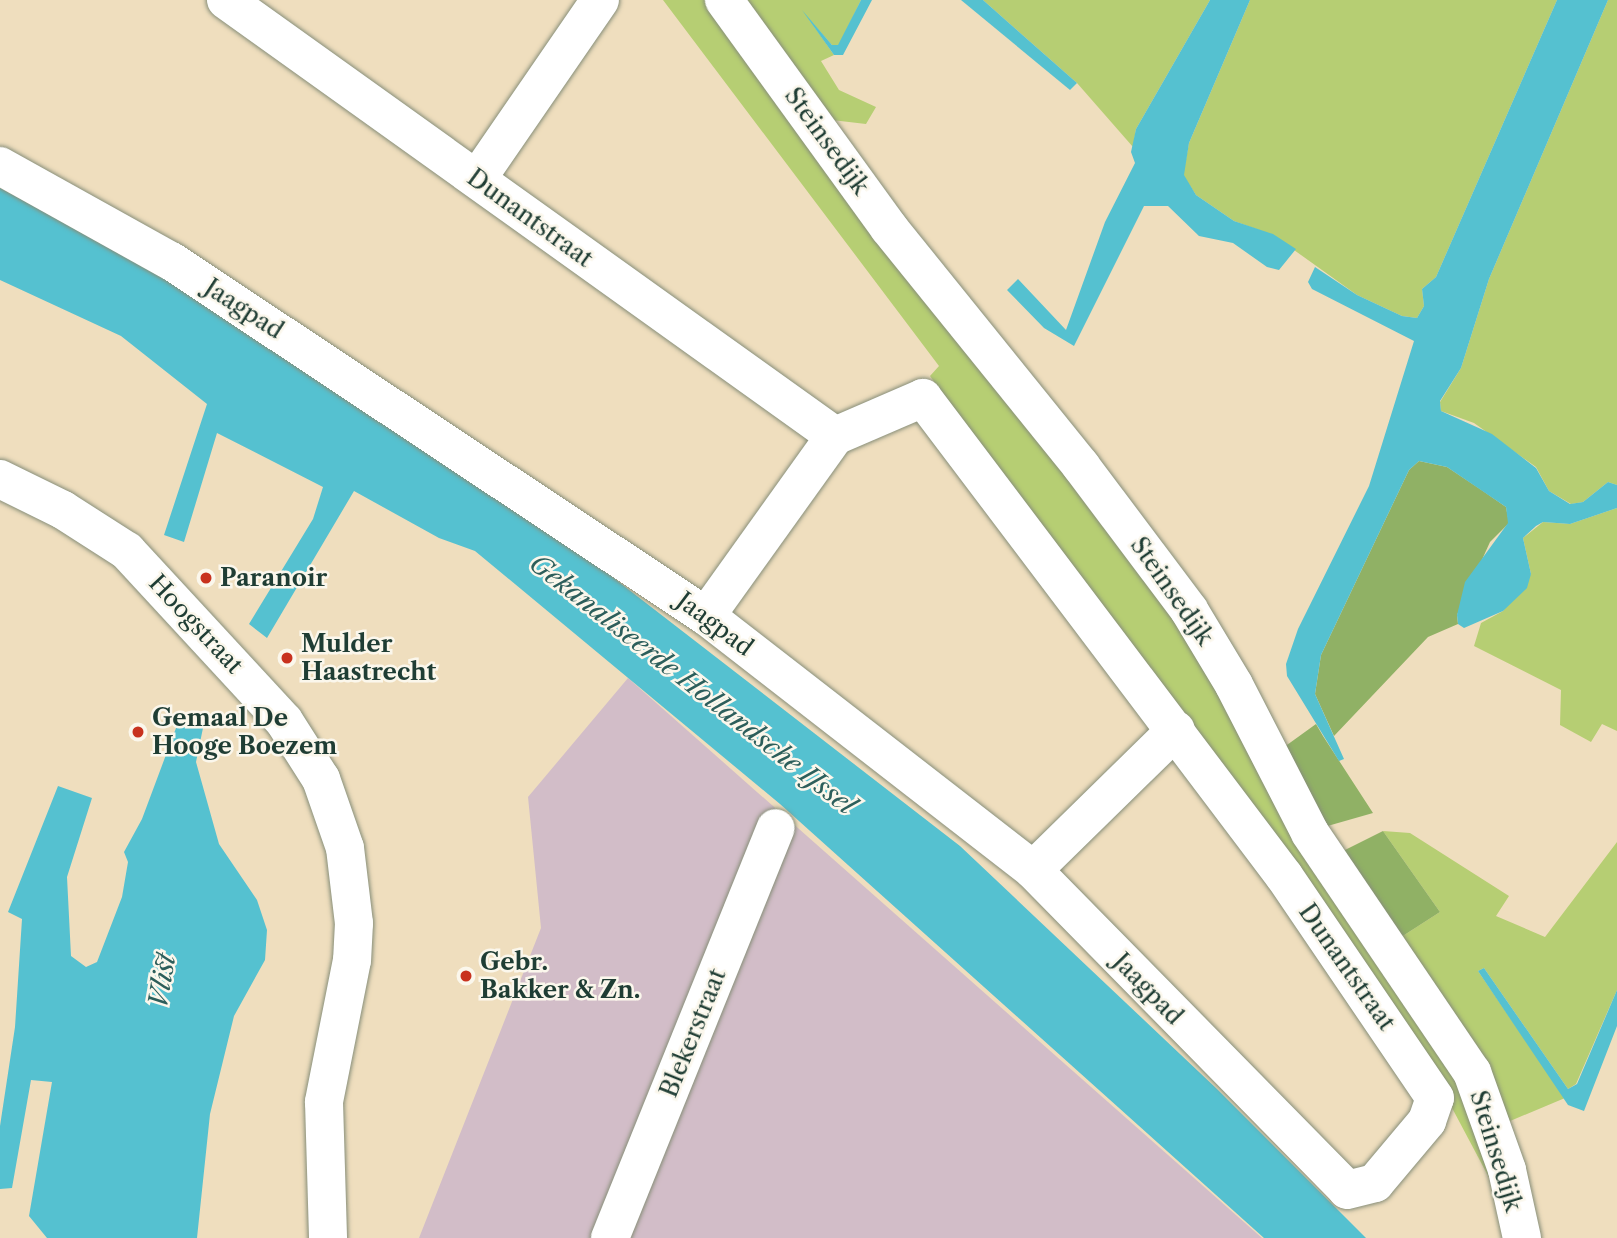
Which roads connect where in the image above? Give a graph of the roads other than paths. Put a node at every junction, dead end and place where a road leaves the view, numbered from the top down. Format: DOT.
graph roads {
  1 [pos="226,0"];
  2 [pos="600,0"];
  3 [pos="724,0"];
  4 [pos="0,166"];
  5 [pos="477,179"];
  6 [pos="835,436"];
  7 [pos="0,479"];
  8 [pos="706,616"];
  9 [pos="1176,730"];
  10 [pos="776,828"];
  11 [pos="1033,870"];
  12 [pos="1347,1190"];
  13 [pos="328,1238"];
  14 [pos="611,1238"];
  15 [pos="1522,1238"];
  1 -- 5 [label="street, Dunantstraat"];
  2 -- 5 [label="street"];
  3 -- 15 [label="street, Steinsedijk"];
  4 -- 8 [label="street, Jaagpad"];
  5 -- 6 [label="street, Dunantstraat"];
  6 -- 8 [label="street"];
  6 -- 9 [label="street, Dunantstraat"];
  7 -- 13 [label="street, Hoogstraat"];
  8 -- 11 [label="street, Jaagpad"];
  9 -- 11 [label="street"];
  9 -- 12 [label="street, Dunantstraat"];
  10 -- 14 [label="street, Blekerstraat"];
  11 -- 12 [label="street, Jaagpad"];
}
